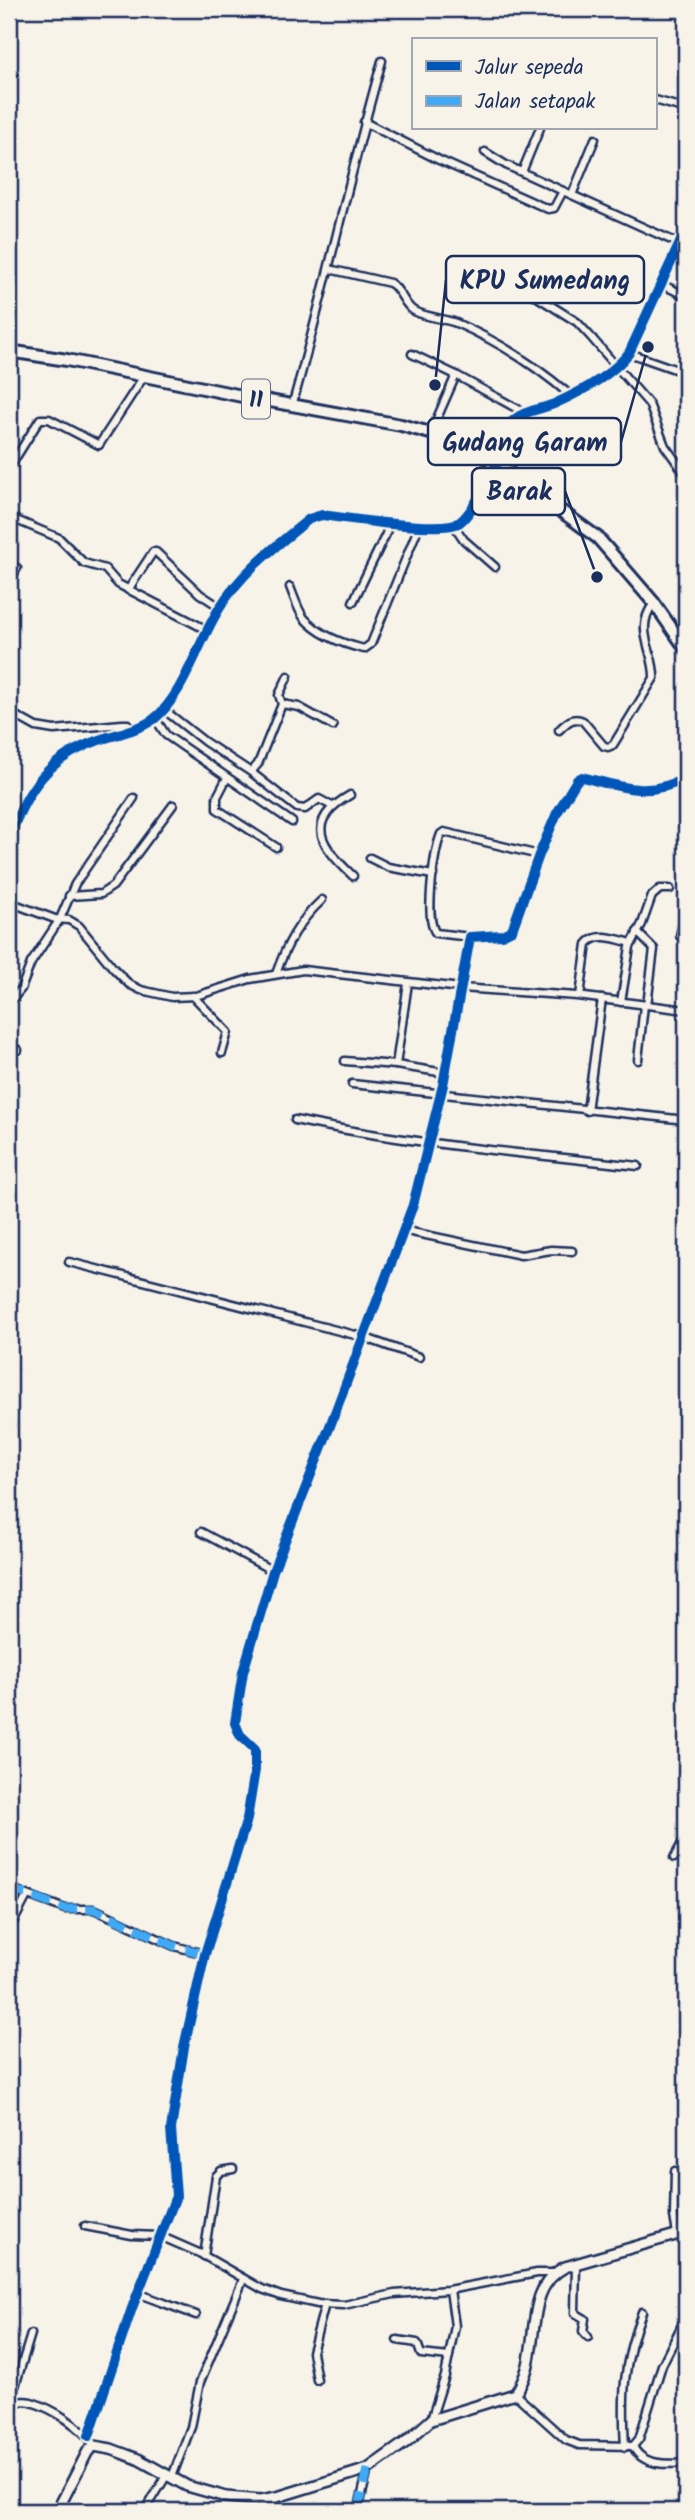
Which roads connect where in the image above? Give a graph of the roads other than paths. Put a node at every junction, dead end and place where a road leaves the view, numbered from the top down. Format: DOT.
graph roads {
  1 [pos="382,61"];
  2 [pos="656,100"];
  3 [pos="686,109"];
  4 [pos="364,122"];
  5 [pos="539,130"];
  6 [pos="595,138"];
  7 [pos="485,152"];
  8 [pos="522,172"];
  9 [pos="563,191"];
  10 [pos="572,195"];
  11 [pos="686,230"];
  12 [pos="680,244"];
  13 [pos="329,269"];
  14 [pos="504,276"];
  15 [pos="661,284"];
  16 [pos="686,296"];
  17 [pos="9,351"];
  18 [pos="629,353"];
  19 [pos="412,355"];
  20 [pos="618,367"];
  21 [pos="686,373"];
  22 [pos="456,375"];
  23 [pos="144,376"];
  24 [pos="570,395"];
  25 [pos="292,406"];
  26 [pos="525,413"];
  27 [pos="431,432"];
  28 [pos="9,464"];
  29 [pos="497,464"];
  30 [pos="686,475"];
  31 [pos="9,517"];
  32 [pos="389,522"];
  33 [pos="453,524"];
  34 [pos="419,526"];
  35 [pos="18,568"];
  36 [pos="495,568"];
  37 [pos="9,583"];
  38 [pos="290,587"];
  39 [pos="128,590"];
  40 [pos="353,602"];
  41 [pos="654,603"];
  42 [pos="220,607"];
  43 [pos="206,630"];
  44 [pos="686,649"];
  45 [pos="288,677"];
  46 [pos="282,704"];
  47 [pos="163,709"];
  48 [pos="9,712"];
  49 [pos="155,718"];
  50 [pos="333,726"];
  51 [pos="133,728"];
  52 [pos="559,730"];
  53 [pos="251,772"];
  54 [pos="227,778"];
  55 [pos="686,778"];
  56 [pos="350,795"];
  57 [pos="134,798"];
  58 [pos="173,805"];
  59 [pos="332,806"];
  60 [pos="292,822"];
  61 [pos="9,838"];
  62 [pos="276,847"];
  63 [pos="539,855"];
  64 [pos="370,858"];
  65 [pos="433,874"];
  66 [pos="353,876"];
  67 [pos="670,889"];
  68 [pos="69,896"];
  69 [pos="322,900"];
  70 [pos="9,902"];
  71 [pos="686,907"];
  72 [pos="60,919"];
  73 [pos="637,932"];
  74 [pos="680,936"];
  75 [pos="470,937"];
  76 [pos="631,943"];
  77 [pos="276,974"];
  78 [pos="408,983"];
  79 [pos="461,988"];
  80 [pos="192,996"];
  81 [pos="580,996"];
  82 [pos="602,999"];
  83 [pos="621,1002"];
  84 [pos="9,1003"];
  85 [pos="645,1005"];
  86 [pos="686,1010"];
  87 [pos="9,1045"];
  88 [pos="19,1050"];
  89 [pos="222,1054"];
  90 [pos="638,1060"];
  91 [pos="345,1061"];
  92 [pos="396,1065"];
  93 [pos="445,1073"];
  94 [pos="352,1084"];
  95 [pos="441,1094"];
  96 [pos="587,1111"];
  97 [pos="295,1120"];
  98 [pos="686,1120"];
  99 [pos="429,1143"];
  100 [pos="638,1166"];
  101 [pos="402,1230"];
  102 [pos="572,1251"];
  103 [pos="69,1262"];
  104 [pos="363,1337"];
  105 [pos="419,1357"];
  106 [pos="201,1532"];
  107 [pos="273,1571"];
  108 [pos="686,1836"];
  109 [pos="674,1858"];
  110 [pos="9,1888"];
  111 [pos="27,1896"];
  112 [pos="9,1930"];
  113 [pos="205,1954"];
  114 [pos="233,2169"];
  115 [pos="675,2171"];
  116 [pos="85,2226"];
  117 [pos="681,2233"];
  118 [pos="160,2236"];
  119 [pos="204,2256"];
  120 [pos="576,2264"];
  121 [pos="552,2273"];
  122 [pos="243,2280"];
  123 [pos="450,2290"];
  124 [pos="137,2293"];
  125 [pos="325,2305"];
  126 [pos="642,2312"];
  127 [pos="196,2315"];
  128 [pos="685,2321"];
  129 [pos="31,2334"];
  130 [pos="588,2337"];
  131 [pos="397,2340"];
  132 [pos="449,2357"];
  133 [pos="317,2380"];
  134 [pos="515,2394"];
  135 [pos="9,2403"];
  136 [pos="431,2420"];
  137 [pos="89,2436"];
  138 [pos="94,2446"];
  139 [pos="633,2446"];
  140 [pos="625,2447"];
  141 [pos="686,2457"];
  142 [pos="680,2462"];
  143 [pos="368,2469"];
  144 [pos="686,2471"];
  145 [pos="169,2476"];
  146 [pos="57,2511"];
  147 [pos="145,2511"];
  148 [pos="358,2511"];
  1 -- 4 [label="street"];
  2 -- 3 [label="street"];
  4 -- 9 [label="street"];
  4 -- 13 [label="street"];
  5 -- 8 [label="street"];
  6 -- 10 [label="street"];
  7 -- 8 [label="street"];
  8 -- 9 [label="street"];
  9 -- 10 [label="street"];
  10 -- 12 [label="street"];
  11 -- 12 [label="street"];
  12 -- 15 [label="street"];
  13 -- 24 [label="street"];
  13 -- 25 [label="street"];
  14 -- 20 [label="street"];
  15 -- 16 [label="street"];
  15 -- 18 [label="street"];
  17 -- 23 [label="highway, 11"];
  18 -- 20 [label="street"];
  18 -- 21 [label="street"];
  19 -- 22 [label="street"];
  20 -- 24 [label="street"];
  20 -- 30 [label="street"];
  22 -- 26 [label="street"];
  22 -- 27 [label="street"];
  23 -- 25 [label="highway, 11"];
  23 -- 28 [label="street"];
  24 -- 26 [label="street"];
  25 -- 27 [label="highway, 11"];
  26 -- 29 [label="street"];
  27 -- 29 [label="highway, 11"];
  29 -- 33 [label="street"];
  29 -- 41 [label="highway, 11"];
  31 -- 39 [label="street"];
  32 -- 34 [label="street"];
  32 -- 40 [label="street"];
  32 -- 42 [label="street"];
  33 -- 34 [label="street"];
  33 -- 36 [label="street"];
  34 -- 38 [label="street"];
  35 -- 37 [label="street"];
  39 -- 42 [label="street"];
  39 -- 43 [label="street"];
  41 -- 44 [label="highway, 11"];
  41 -- 52 [label="street"];
  42 -- 43 [label="street"];
  43 -- 47 [label="street"];
  45 -- 46 [label="street"];
  46 -- 50 [label="street"];
  46 -- 53 [label="street"];
  47 -- 49 [label="street"];
  47 -- 53 [label="street"];
  48 -- 51 [label="street"];
  49 -- 51 [label="street"];
  49 -- 54 [label="street"];
  51 -- 61 [label="street"];
  53 -- 59 [label="street"];
  54 -- 60 [label="street"];
  54 -- 62 [label="street"];
  55 -- 63 [label="street"];
  56 -- 59 [label="street"];
  57 -- 68 [label="street"];
  58 -- 68 [label="street"];
  59 -- 66 [label="street"];
  63 -- 65 [label="street"];
  63 -- 75 [label="street"];
  64 -- 65 [label="street"];
  65 -- 75 [label="street"];
  67 -- 73 [label="street"];
  68 -- 72 [label="street"];
  69 -- 77 [label="street"];
  70 -- 72 [label="street"];
  71 -- 74 [label="street"];
  72 -- 80 [label="street"];
  72 -- 84 [label="street"];
  73 -- 76 [label="street"];
  73 -- 85 [label="street"];
  75 -- 79 [label="street"];
  76 -- 81 [label="street"];
  76 -- 83 [label="street"];
  77 -- 78 [label="street"];
  77 -- 80 [label="street"];
  78 -- 79 [label="street"];
  78 -- 92 [label="street"];
  79 -- 81 [label="street"];
  79 -- 93 [label="street"];
  80 -- 89 [label="street"];
  81 -- 82 [label="street"];
  82 -- 83 [label="street"];
  82 -- 96 [label="street"];
  83 -- 85 [label="street"];
  85 -- 86 [label="street"];
  85 -- 90 [label="street"];
  87 -- 88 [label="street"];
  91 -- 92 [label="street"];
  92 -- 93 [label="street"];
  93 -- 95 [label="street"];
  94 -- 95 [label="street"];
  95 -- 96 [label="street"];
  95 -- 99 [label="street"];
  96 -- 98 [label="street"];
  97 -- 99 [label="street"];
  99 -- 100 [label="street"];
  99 -- 101 [label="street"];
  101 -- 102 [label="street"];
  101 -- 104 [label="street"];
  103 -- 104 [label="street"];
  104 -- 105 [label="street"];
  104 -- 107 [label="street"];
  106 -- 107 [label="street"];
  107 -- 113 [label="street"];
  108 -- 109 [label="street"];
  110 -- 111 [label="street"];
  111 -- 112 [label="street"];
  111 -- 113 [label="street"];
  113 -- 118 [label="street"];
  114 -- 119 [label="street"];
  115 -- 117 [label="street"];
  116 -- 118 [label="street"];
  117 -- 120 [label="main road"];
  118 -- 119 [label="street"];
  118 -- 124 [label="street"];
  119 -- 122 [label="street"];
  120 -- 121 [label="main road"];
  120 -- 130 [label="street"];
  121 -- 123 [label="street"];
  121 -- 134 [label="main road"];
  122 -- 125 [label="street"];
  122 -- 145 [label="street"];
  123 -- 125 [label="street"];
  123 -- 132 [label="street"];
  124 -- 127 [label="street"];
  124 -- 137 [label="street"];
  125 -- 133 [label="street"];
  126 -- 140 [label="street"];
  128 -- 139 [label="street"];
  129 -- 135 [label="street"];
  131 -- 132 [label="street"];
  132 -- 136 [label="street"];
  134 -- 136 [label="main road"];
  134 -- 140 [label="street"];
  135 -- 137 [label="street"];
  136 -- 143 [label="main road"];
  137 -- 138 [label="street"];
  138 -- 145 [label="main road"];
  138 -- 146 [label="main road"];
  139 -- 140 [label="street"];
  139 -- 142 [label="street"];
  141 -- 142 [label="street"];
  142 -- 144 [label="street"];
  143 -- 145 [label="main road"];
  143 -- 148 [label="street"];
  145 -- 147 [label="street"];
}
